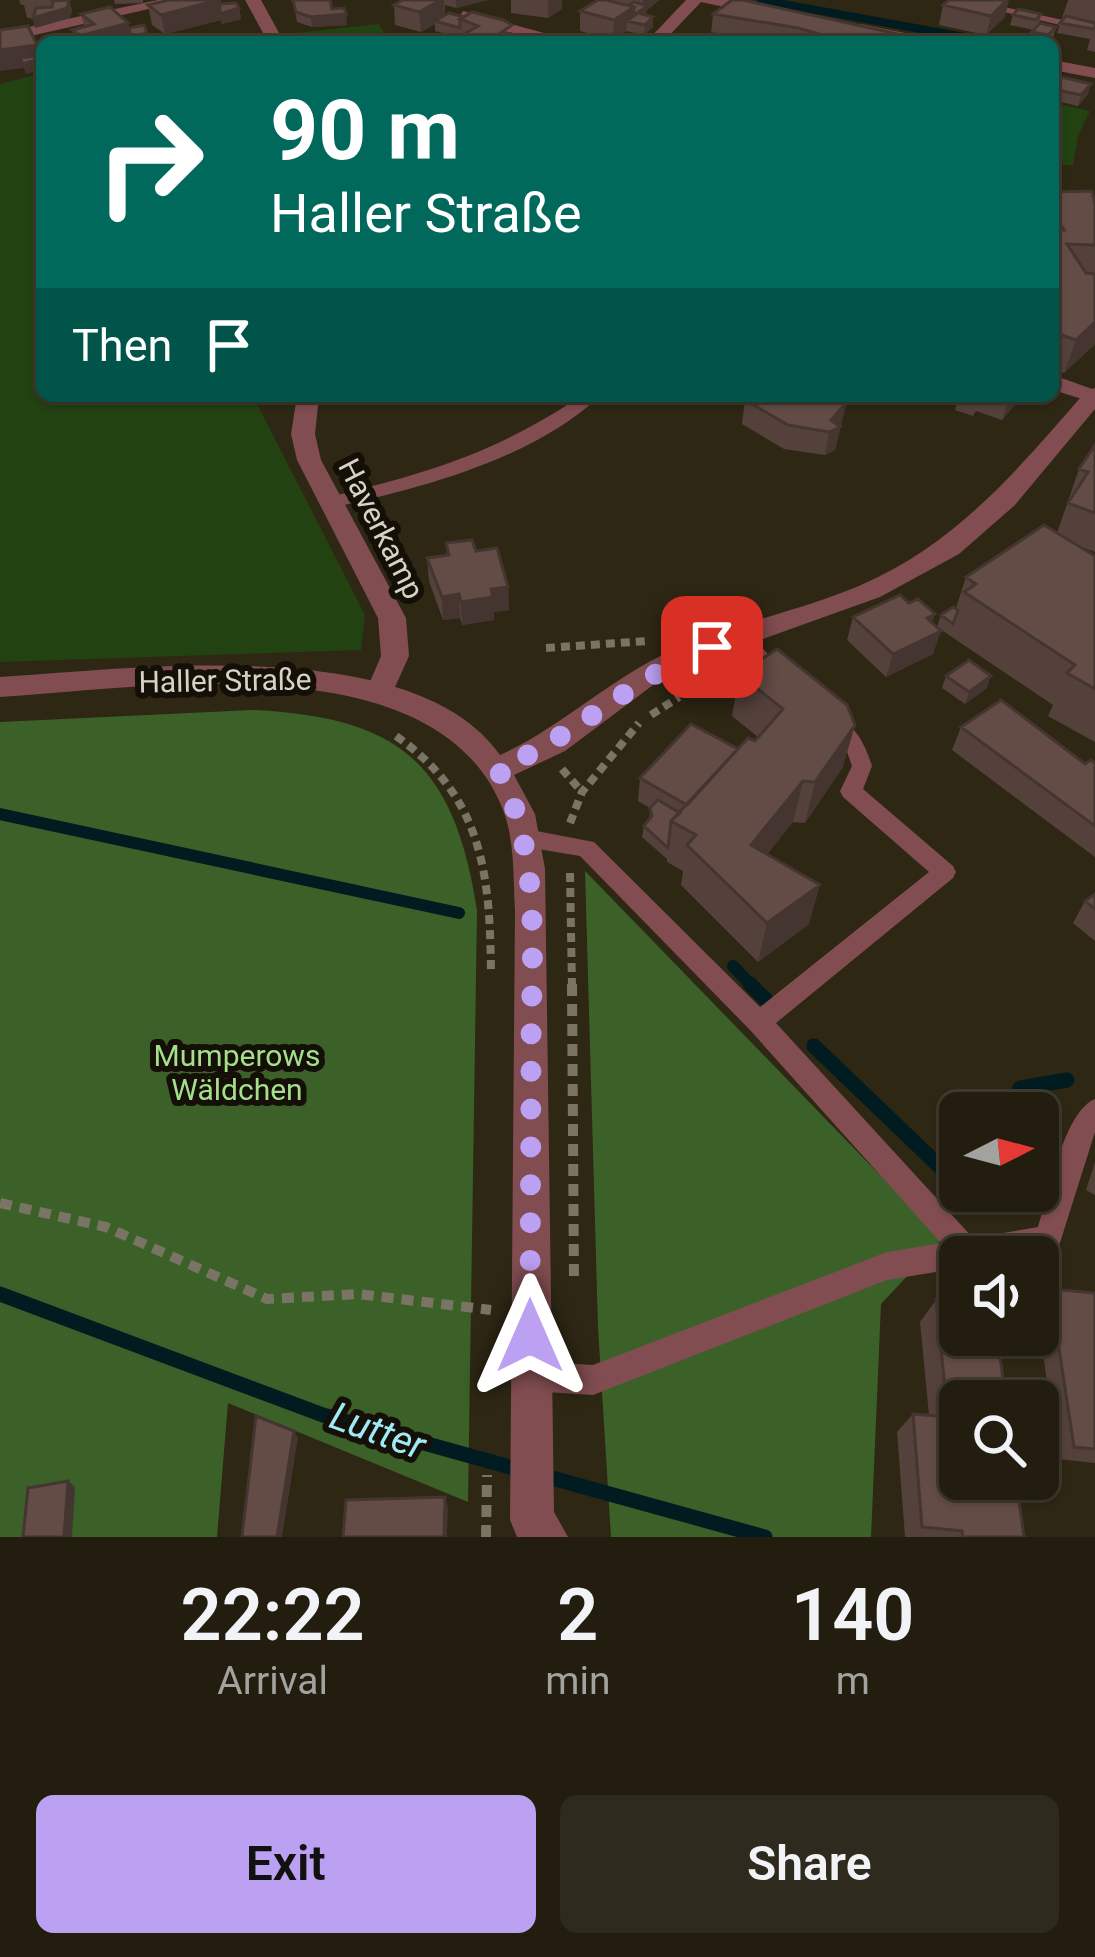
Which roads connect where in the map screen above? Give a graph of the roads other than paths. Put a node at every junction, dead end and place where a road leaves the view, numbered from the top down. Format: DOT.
graph roads {
  1 [pos="180,0"];
  2 [pos="253,0"];
  3 [pos="695,0"];
  4 [pos="707,0"];
  5 [pos="957,0"];
  6 [pos="464,16"];
  7 [pos="794,17"];
  8 [pos="838,25"];
  9 [pos="1095,30"];
  10 [pos="273,36"];
  11 [pos="538,36"];
  12 [pos="660,36"];
  13 [pos="894,36"];
  14 [pos="0,38"];
  15 [pos="1059,66"];
  16 [pos="1095,73"];
  17 [pos="1059,384"];
  18 [pos="1094,396"];
  19 [pos="307,402"];
  20 [pos="583,402"];
  21 [pos="331,502"];
  22 [pos="740,637"];
  23 [pos="0,687"];
  24 [pos="380,691"];
  25 [pos="795,691"];
  26 [pos="813,706"];
  27 [pos="498,769"];
  28 [pos="526,838"];
  29 [pos="759,1022"];
  30 [pos="1095,1111"];
  31 [pos="953,1236"];
  32 [pos="1049,1236"];
  33 [pos="939,1258"];
  34 [pos="530,1376"];
  35 [pos="532,1531"];
  1 -- 14 [label="street"];
  2 -- 10 [label="street"];
  3 -- 12 [label="street"];
  4 -- 7 [label="street"];
  5 -- 9 [label="lane"];
  6 -- 11 [label="street"];
  8 -- 13 [label="street"];
  15 -- 16 [label="street"];
  17 -- 18 [label="street"];
  18 -- 22 [label="street"];
  19 -- 21 [label="street, Haverkamp"];
  20 -- 21 [label="lane"];
  21 -- 24 [label="street, Haverkamp"];
  22 -- 25 [label="lane"];
  22 -- 27 [label="street"];
  23 -- 24 [label="street, Haller Straße"];
  24 -- 27 [label="street, Haller Straße"];
  26 -- 29 [label="lane"];
  27 -- 28 [label="street"];
  28 -- 29 [label="lane"];
  28 -- 34 [label="street"];
  29 -- 31 [label="lane"];
  30 -- 32 [label="lane"];
  33 -- 34 [label="lane"];
  34 -- 35 [label="street"];
}
